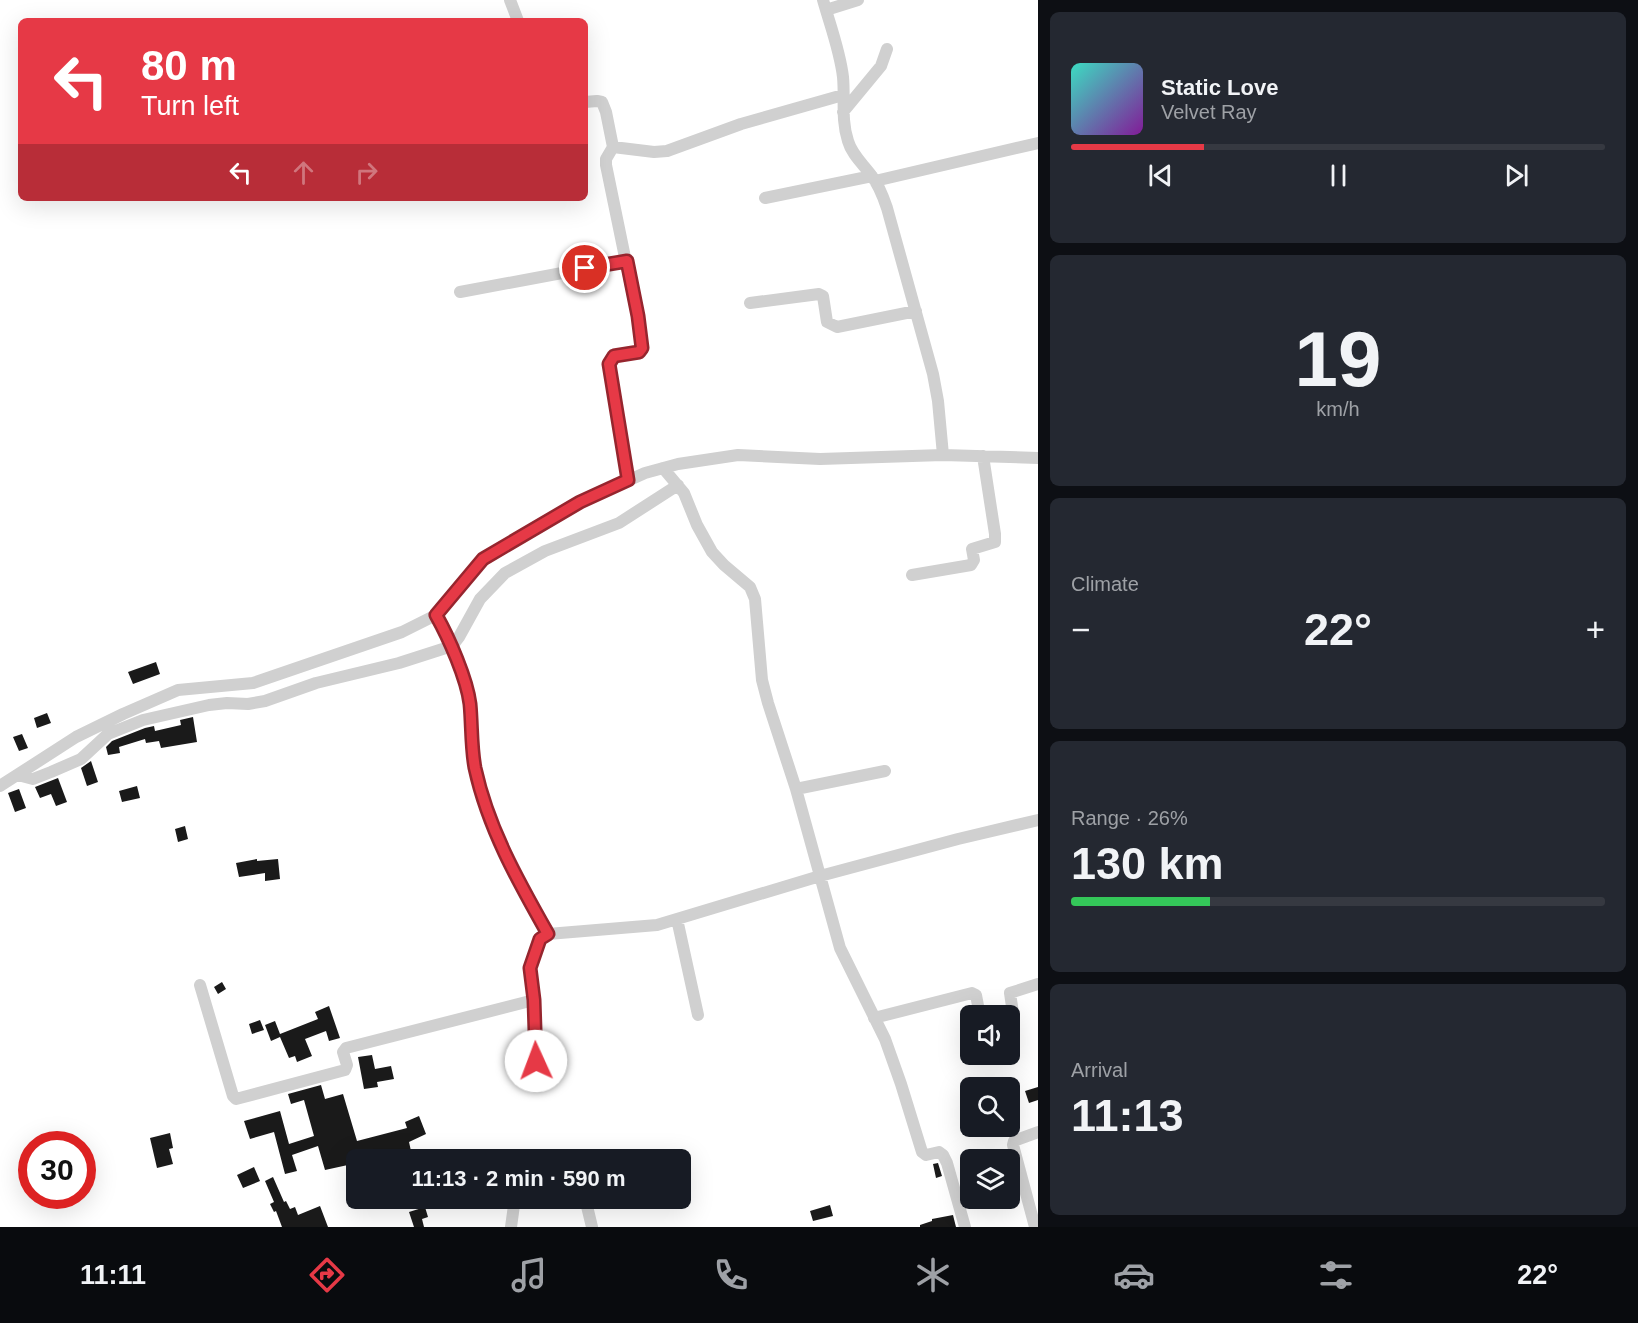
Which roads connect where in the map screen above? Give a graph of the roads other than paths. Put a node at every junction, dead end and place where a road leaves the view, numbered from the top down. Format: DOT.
graph roads {
  1 [pos="510,0"];
  2 [pos="858,0"];
  3 [pos="825,5"];
  4 [pos="517,18"];
  5 [pos="887,49"];
  6 [pos="843,95"];
  7 [pos="588,102"];
  8 [pos="843,112"];
  9 [pos="1038,143"];
  10 [pos="613,147"];
  11 [pos="874,178"];
  12 [pos="765,198"];
  13 [pos="627,261"];
  14 [pos="460,292"];
  15 [pos="750,303"];
  16 [pos="916,311"];
  17 [pos="943,455"];
  18 [pos="983,456"];
  19 [pos="1038,458"];
  20 [pos="663,468"];
  21 [pos="628,480"];
  22 [pos="678,485"];
  23 [pos="912,575"];
  24 [pos="436,615"];
  25 [pos="452,646"];
  26 [pos="885,771"];
  27 [pos="18,775"];
  28 [pos="0,786"];
  29 [pos="796,789"];
  30 [pos="1038,820"];
  31 [pos="820,876"];
  32 [pos="677,919"];
  33 [pos="548,934"];
  34 [pos="1038,984"];
  35 [pos="200,985"];
  36 [pos="534,1000"];
  37 [pos="978,1005"];
  38 [pos="1012,1005"];
  39 [pos="698,1015"];
  40 [pos="874,1018"];
  41 [pos="540,1086"];
  42 [pos="1038,1132"];
  43 [pos="513,1209"];
  44 [pos="588,1209"];
  45 [pos="511,1227"];
  46 [pos="592,1227"];
  47 [pos="965,1227"];
  48 [pos="1035,1227"];
  1 -- 4 [label="street"];
  2 -- 3 [label="street"];
  3 -- 6 [label="street"];
  5 -- 8 [label="street"];
  6 -- 8 [label="street"];
  6 -- 10 [label="street"];
  7 -- 10 [label="street"];
  8 -- 11 [label="street"];
  9 -- 11 [label="street"];
  10 -- 13 [label="street"];
  11 -- 12 [label="street"];
  11 -- 16 [label="street"];
  13 -- 14 [label="street"];
  13 -- 21 [label="street"];
  15 -- 16 [label="street"];
  16 -- 17 [label="street"];
  17 -- 18 [label="street"];
  17 -- 20 [label="street"];
  18 -- 19 [label="street"];
  18 -- 23 [label="street"];
  20 -- 21 [label="street"];
  20 -- 22 [label="street"];
  21 -- 24 [label="street"];
  22 -- 25 [label="street"];
  22 -- 29 [label="street"];
  24 -- 25 [label="street"];
  24 -- 27 [label="street"];
  25 -- 27 [label="street"];
  25 -- 33 [label="street"];
  26 -- 29 [label="street"];
  27 -- 28 [label="street"];
  29 -- 31 [label="street"];
  30 -- 31 [label="street"];
  31 -- 32 [label="street"];
  31 -- 40 [label="street"];
  32 -- 33 [label="street"];
  32 -- 39 [label="street"];
  33 -- 36 [label="street"];
  34 -- 38 [label="street"];
  35 -- 36 [label="street"];
  36 -- 41 [label="street"];
  37 -- 40 [label="street"];
  40 -- 47 [label="street"];
  42 -- 48 [label="street"];
  43 -- 45 [label="street"];
  44 -- 46 [label="street"];
}
